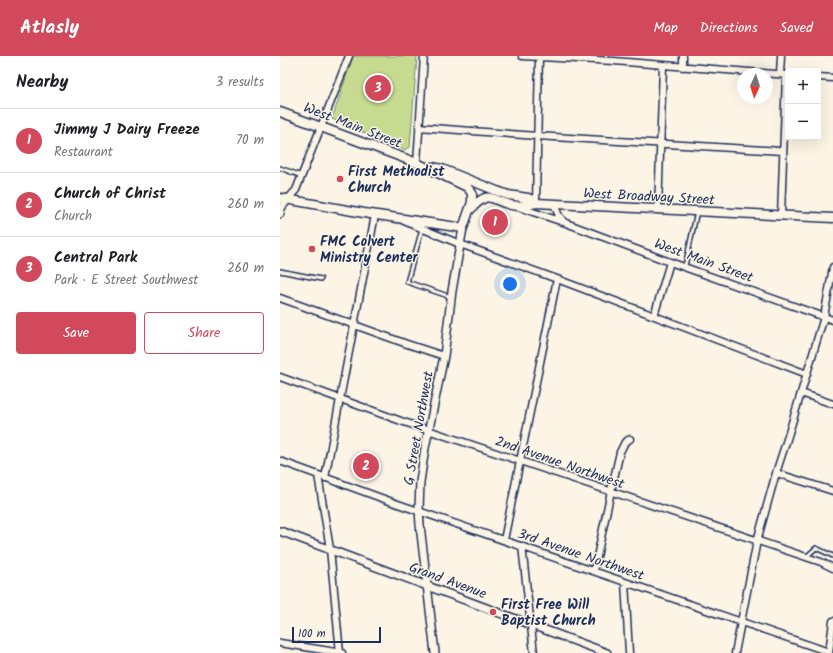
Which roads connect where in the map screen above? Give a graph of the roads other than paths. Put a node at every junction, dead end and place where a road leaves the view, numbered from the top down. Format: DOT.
graph roads {
  1 [pos="348,56"];
  2 [pos="424,56"];
  3 [pos="522,56"];
  4 [pos="683,56"];
  5 [pos="782,56"];
  6 [pos="539,57"];
  7 [pos="614,59"];
  8 [pos="663,66"];
  9 [pos="683,67"];
  10 [pos="785,74"];
  11 [pos="821,77"];
  12 [pos="833,78"];
  13 [pos="280,112"];
  14 [pos="321,127"];
  15 [pos="419,127"];
  16 [pos="537,136"];
  17 [pos="661,144"];
  18 [pos="783,151"];
  19 [pos="417,163"];
  20 [pos="280,168"];
  21 [pos="302,176"];
  22 [pos="284,198"];
  23 [pos="536,203"];
  24 [pos="554,204"];
  25 [pos="510,205"];
  26 [pos="470,209"];
  27 [pos="658,210"];
  28 [pos="696,211"];
  29 [pos="280,214"];
  30 [pos="375,215"];
  31 [pos="781,216"];
  32 [pos="397,218"];
  33 [pos="833,218"];
  34 [pos="566,223"];
  35 [pos="463,228"];
  36 [pos="422,229"];
  37 [pos="460,244"];
  38 [pos="670,262"];
  39 [pos="685,266"];
  40 [pos="833,267"];
  41 [pos="280,271"];
  42 [pos="320,279"];
  43 [pos="557,279"];
  44 [pos="832,279"];
  45 [pos="451,297"];
  46 [pos="280,298"];
  47 [pos="654,316"];
  48 [pos="824,317"];
  49 [pos="833,320"];
  50 [pos="354,325"];
  51 [pos="444,356"];
  52 [pos="807,374"];
  53 [pos="280,377"];
  54 [pos="801,393"];
  55 [pos="340,399"];
  56 [pos="833,404"];
  57 [pos="429,430"];
  58 [pos="630,439"];
  59 [pos="280,461"];
  60 [pos="520,461"];
  61 [pos="776,473"];
  62 [pos="318,475"];
  63 [pos="325,478"];
  64 [pos="611,491"];
  65 [pos="833,491"];
  66 [pos="420,511"];
  67 [pos="280,530"];
  68 [pos="504,540"];
  69 [pos="757,541"];
  70 [pos="522,546"];
  71 [pos="330,549"];
  72 [pos="833,556"];
  73 [pos="806,557"];
  74 [pos="833,568"];
  75 [pos="594,571"];
  76 [pos="625,582"];
  77 [pos="427,586"];
  78 [pos="833,621"];
  79 [pos="741,622"];
  80 [pos="531,625"];
  81 [pos="832,636"];
  82 [pos="280,643"];
  83 [pos="829,652"];
  84 [pos="341,653"];
  85 [pos="435,653"];
  86 [pos="534,653"];
  87 [pos="607,653"];
  88 [pos="629,653"];
  89 [pos="735,653"];
  1 -- 14 [label="street"];
  2 -- 15 [label="street"];
  3 -- 6 [label="street"];
  4 -- 9 [label="street"];
  5 -- 10 [label="street"];
  6 -- 7 [label="street"];
  6 -- 16 [label="street"];
  7 -- 8 [label="street"];
  8 -- 9 [label="street"];
  8 -- 17 [label="street"];
  9 -- 10 [label="street"];
  10 -- 18 [label="street"];
  11 -- 12 [label="street"];
  13 -- 14 [label="main road, West Main Street"];
  14 -- 19 [label="main road, West Main Street"];
  14 -- 21 [label="street"];
  15 -- 16 [label="street"];
  15 -- 19 [label="street"];
  16 -- 17 [label="street"];
  16 -- 23 [label="street"];
  17 -- 18 [label="street"];
  17 -- 27 [label="street"];
  18 -- 31 [label="street"];
  19 -- 23 [label="main road, West Main Street"];
  19 -- 26 [label="main road, West Main Street"];
  20 -- 21 [label="lane"];
  21 -- 22 [label="street"];
  22 -- 29 [label="street"];
  22 -- 30 [label="main road"];
  23 -- 24 [label="main road, West Broadway Street"];
  23 -- 25 [label="main road, West Broadway Street"];
  24 -- 27 [label="main road, West Broadway Street"];
  24 -- 34 [label="street"];
  25 -- 26 [label="main road, West Broadway Street"];
  25 -- 34 [label="street, West Main Street"];
  26 -- 35 [label="main road, G Street Northwest"];
  27 -- 28 [label="main road, West Broadway Street"];
  28 -- 31 [label="main road, West Broadway Street"];
  28 -- 39 [label="lane"];
  30 -- 32 [label="main road"];
  30 -- 50 [label="street"];
  31 -- 33 [label="main road, West Broadway Street"];
  32 -- 35 [label="main road"];
  32 -- 36 [label="street"];
  34 -- 38 [label="street, West Main Street"];
  35 -- 37 [label="street, G Street Northwest"];
  36 -- 37 [label="street"];
  36 -- 45 [label="lane"];
  37 -- 43 [label="street"];
  37 -- 45 [label="street, G Street Northwest"];
  38 -- 39 [label="street, West Main Street"];
  38 -- 47 [label="street"];
  39 -- 48 [label="street, West Main Street"];
  40 -- 44 [label="street"];
  41 -- 42 [label="lane"];
  43 -- 47 [label="street"];
  43 -- 60 [label="street"];
  44 -- 48 [label="street"];
  45 -- 51 [label="street, G Street Northwest"];
  46 -- 50 [label="street"];
  47 -- 52 [label="street"];
  48 -- 49 [label="street, West Main Street"];
  48 -- 52 [label="street"];
  50 -- 51 [label="street"];
  50 -- 55 [label="street"];
  51 -- 57 [label="street, G Street Northwest"];
  52 -- 54 [label="street"];
  53 -- 55 [label="street, 2nd Avenue Northwest"];
  54 -- 56 [label="street"];
  54 -- 61 [label="street"];
  55 -- 57 [label="street, 2nd Avenue Northwest"];
  55 -- 63 [label="street"];
  57 -- 60 [label="street, 2nd Avenue Northwest"];
  57 -- 66 [label="street, G Street Northwest"];
  58 -- 64 [label="street"];
  59 -- 62 [label="street"];
  60 -- 64 [label="street, 2nd Avenue Northwest"];
  60 -- 68 [label="street"];
  61 -- 65 [label="street"];
  61 -- 69 [label="street"];
  62 -- 63 [label="street, 3rd Avenue Northwest"];
  62 -- 71 [label="street"];
  63 -- 66 [label="street, 3rd Avenue Northwest"];
  64 -- 69 [label="street, 2nd Avenue Northwest"];
  64 -- 75 [label="street"];
  66 -- 68 [label="street, 3rd Avenue Northwest"];
  66 -- 77 [label="street, G Street Northwest"];
  67 -- 71 [label="street, Grand Avenue"];
  68 -- 70 [label="street, 3rd Avenue Northwest"];
  69 -- 73 [label="street, 2nd Avenue Northwest"];
  69 -- 79 [label="street"];
  70 -- 75 [label="street, 3rd Avenue Northwest"];
  70 -- 80 [label="street"];
  71 -- 77 [label="street, Grand Avenue"];
  71 -- 84 [label="street"];
  72 -- 73 [label="lane"];
  73 -- 74 [label="street, 2nd Avenue Northwest"];
  75 -- 76 [label="street, 3rd Avenue Northwest"];
  76 -- 79 [label="street, 3rd Avenue Northwest"];
  76 -- 88 [label="street"];
  77 -- 80 [label="street, Grand Avenue"];
  77 -- 85 [label="street, G Street Northwest"];
  78 -- 81 [label="street"];
  79 -- 83 [label="street, 3rd Avenue Northwest"];
  79 -- 89 [label="street"];
  80 -- 86 [label="street"];
  80 -- 87 [label="street, Grand Avenue"];
  81 -- 83 [label="street"];
  82 -- 84 [label="street"];
}
